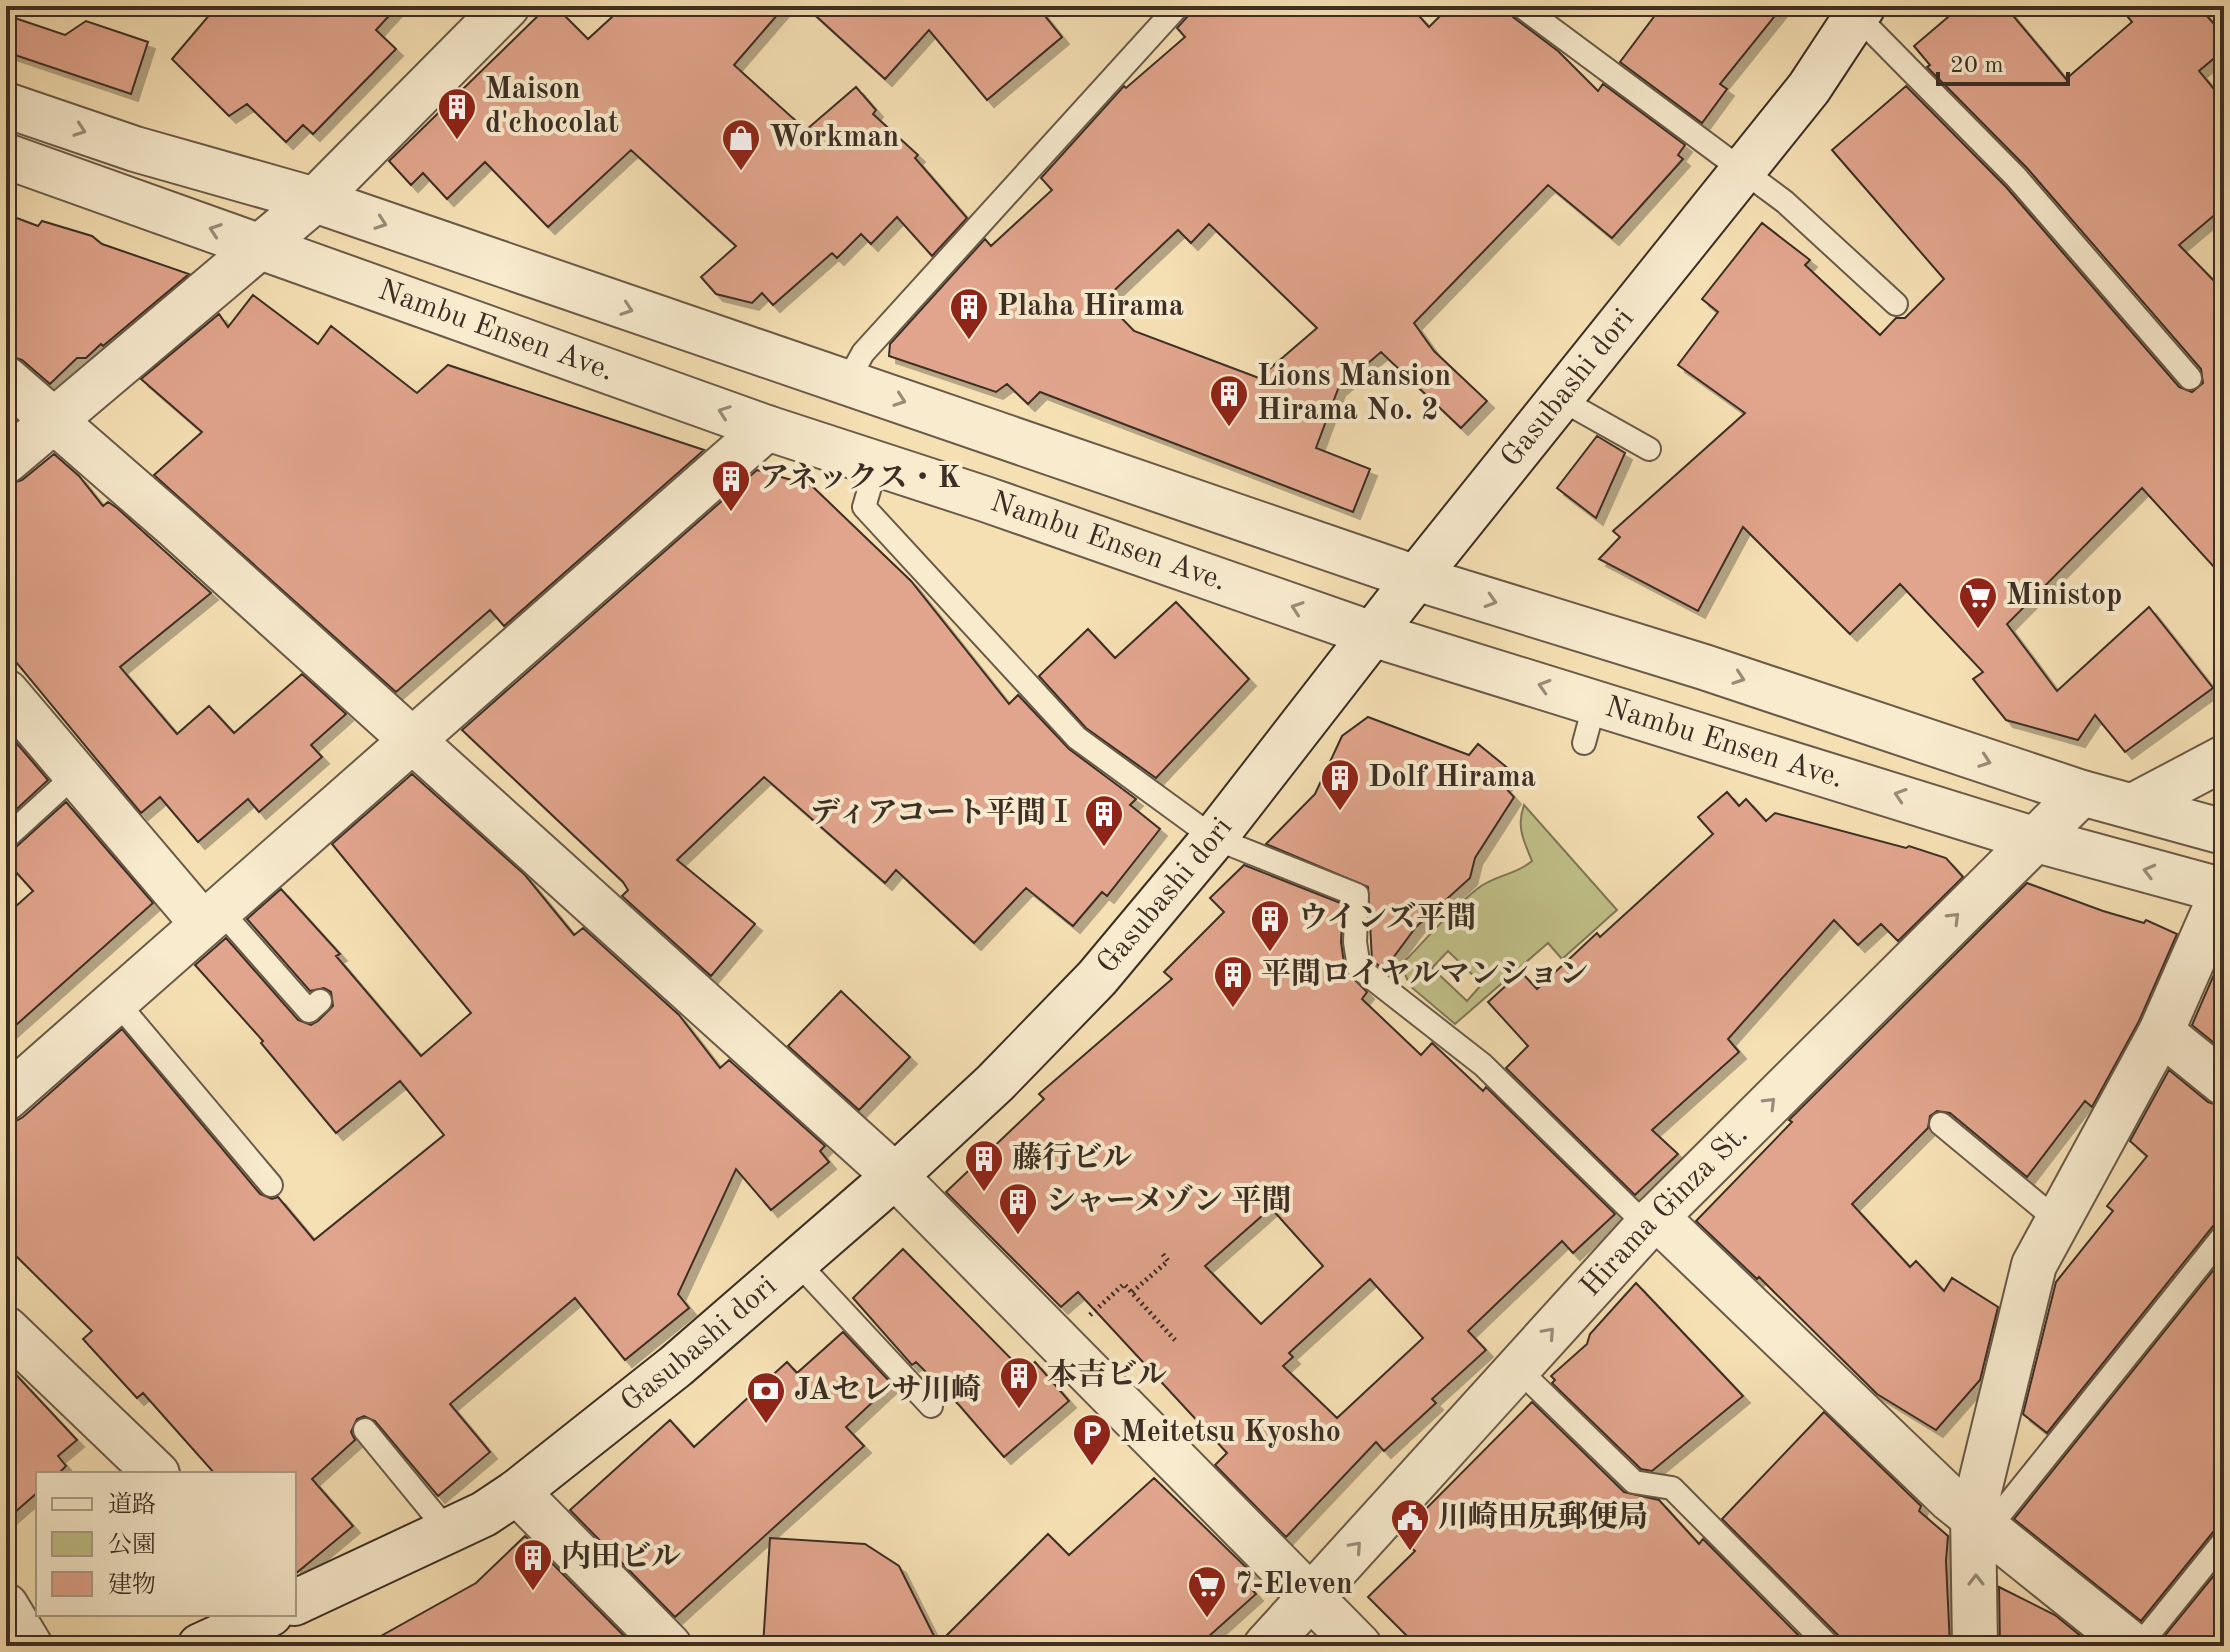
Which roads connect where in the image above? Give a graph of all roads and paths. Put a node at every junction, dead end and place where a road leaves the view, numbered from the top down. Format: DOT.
graph roads {
  1 [pos="507,6"];
  2 [pos="1521,6"];
  3 [pos="1168,10"];
  4 [pos="1860,11"];
  5 [pos="6,105"];
  6 [pos="6,156"];
  7 [pos="1741,173"];
  8 [pos="315,200"];
  9 [pos="260,246"];
  10 [pos="1896,304"];
  11 [pos="2190,378"];
  12 [pos="6,379"];
  13 [pos="847,382"];
  14 [pos="1560,399"];
  15 [pos="55,420"];
  16 [pos="767,428"];
  17 [pos="1649,449"];
  18 [pos="6,461"];
  19 [pos="877,463"];
  20 [pos="1416,578"];
  21 [pos="1372,634"];
  22 [pos="6,692"];
  23 [pos="1595,702"];
  24 [pos="411,741"];
  25 [pos="1584,743"];
  26 [pos="2224,758"];
  27 [pos="76,774"];
  28 [pos="2082,793"];
  29 [pos="2135,805"];
  30 [pos="2224,832"];
  31 [pos="6,838"];
  32 [pos="1214,838"];
  33 [pos="2033,839"];
  34 [pos="2224,891"];
  35 [pos="211,917"];
  36 [pos="137,988"];
  37 [pos="320,1001"];
  38 [pos="2161,1032"];
  39 [pos="2224,1083"];
  40 [pos="6,1098"];
  41 [pos="1941,1124"];
  42 [pos="895,1176"];
  43 [pos="271,1185"];
  44 [pos="2058,1221"];
  45 [pos="1652,1222"];
  46 [pos="2224,1235"];
  47 [pos="1162,1253"];
  48 [pos="796,1261"];
  49 [pos="1132,1292"];
  50 [pos="1095,1311"];
  51 [pos="6,1329"];
  52 [pos="1175,1340"];
  53 [pos="1517,1368"];
  54 [pos="931,1406"];
  55 [pos="365,1430"];
  56 [pos="155,1472"];
  57 [pos="517,1492"];
  58 [pos="1981,1521"];
  59 [pos="447,1530"];
  60 [pos="2224,1541"];
  61 [pos="1311,1598"];
  62 [pos="296,1602"];
  63 [pos="6,1606"];
  64 [pos="266,1616"];
  65 [pos="30,1646"];
  66 [pos="200,1646"];
  67 [pos="669,1646"];
  68 [pos="1266,1646"];
  69 [pos="1359,1646"];
  70 [pos="1829,1646"];
  71 [pos="1975,1646"];
  72 [pos="2133,1646"];
  73 [pos="2139,1646"];
  1 -- 8 [label="street"];
  2 -- 7 [label="lane"];
  3 -- 13 [label="lane"];
  4 -- 7 [label="street, Gasubashi dori"];
  4 -- 11 [label="lane"];
  5 -- 8 [label="street, Nambu Ensen Ave., one-way"];
  9 -- 6 [label="street, Nambu Ensen Ave., one-way"];
  7 -- 10 [label="lane"];
  7 -- 14 [label="street, Gasubashi dori"];
  8 -- 9 [label="street"];
  8 -- 13 [label="street, Nambu Ensen Ave., one-way"];
  9 -- 15 [label="street"];
  16 -- 9 [label="street, Nambu Ensen Ave., one-way"];
  12 -- 15 [label="street"];
  13 -- 20 [label="street, Nambu Ensen Ave., one-way"];
  14 -- 17 [label="lane"];
  14 -- 20 [label="street, Gasubashi dori"];
  15 -- 18 [label="street"];
  15 -- 24 [label="street"];
  16 -- 19 [label="street, Nambu Ensen Ave."];
  16 -- 24 [label="street"];
  21 -- 19 [label="street, Nambu Ensen Ave., one-way"];
  19 -- 32 [label="lane"];
  20 -- 21 [label="street, Gasubashi dori"];
  20 -- 28 [label="street, Nambu Ensen Ave., one-way"];
  23 -- 21 [label="street, Nambu Ensen Ave., one-way"];
  21 -- 32 [label="street, Gasubashi dori"];
  22 -- 27 [label="street"];
  23 -- 25 [label="lane"];
  33 -- 23 [label="street, Nambu Ensen Ave., one-way"];
  24 -- 35 [label="street"];
  24 -- 42 [label="street"];
  26 -- 29 [label="street"];
  27 -- 31 [label="lane"];
  27 -- 35 [label="street"];
  28 -- 29 [label="street, Nambu Ensen Ave."];
  28 -- 33 [label="street, Hirama Ginza St."];
  29 -- 30 [label="street, Nambu Ensen Ave."];
  32 -- 42 [label="street, Gasubashi dori"];
  32 -- 45 [label="lane"];
  34 -- 33 [label="street, Nambu Ensen Ave., one-way"];
  45 -- 33 [label="street, Hirama Ginza St., one-way"];
  34 -- 38 [label="street"];
  35 -- 36 [label="street"];
  35 -- 37 [label="lane"];
  36 -- 40 [label="street"];
  36 -- 43 [label="lane"];
  38 -- 39 [label="street"];
  38 -- 44 [label="street"];
  41 -- 44 [label="lane"];
  42 -- 48 [label="street, Gasubashi dori"];
  42 -- 61 [label="street"];
  44 -- 58 [label="street"];
  53 -- 45 [label="street, Hirama Ginza St., one-way"];
  45 -- 58 [label="street"];
  46 -- 58 [label="lane"];
  47 -- 49 [label="path"];
  48 -- 54 [label="lane"];
  48 -- 57 [label="street, Gasubashi dori"];
  49 -- 50 [label="path"];
  49 -- 52 [label="path"];
  51 -- 56 [label="street"];
  61 -- 53 [label="street, Hirama Ginza St., one-way"];
  53 -- 70 [label="lane"];
  55 -- 59 [label="lane"];
  57 -- 59 [label="street, Gasubashi dori"];
  57 -- 67 [label="street"];
  71 -- 58 [label="street, one-way"];
  58 -- 72 [label="street"];
  59 -- 62 [label="street, Gasubashi dori"];
  60 -- 73 [label="lane"];
  61 -- 68 [label="street, Hirama Ginza St."];
  61 -- 69 [label="street"];
  63 -- 65 [label="street"];
  64 -- 66 [label="street"];
}
